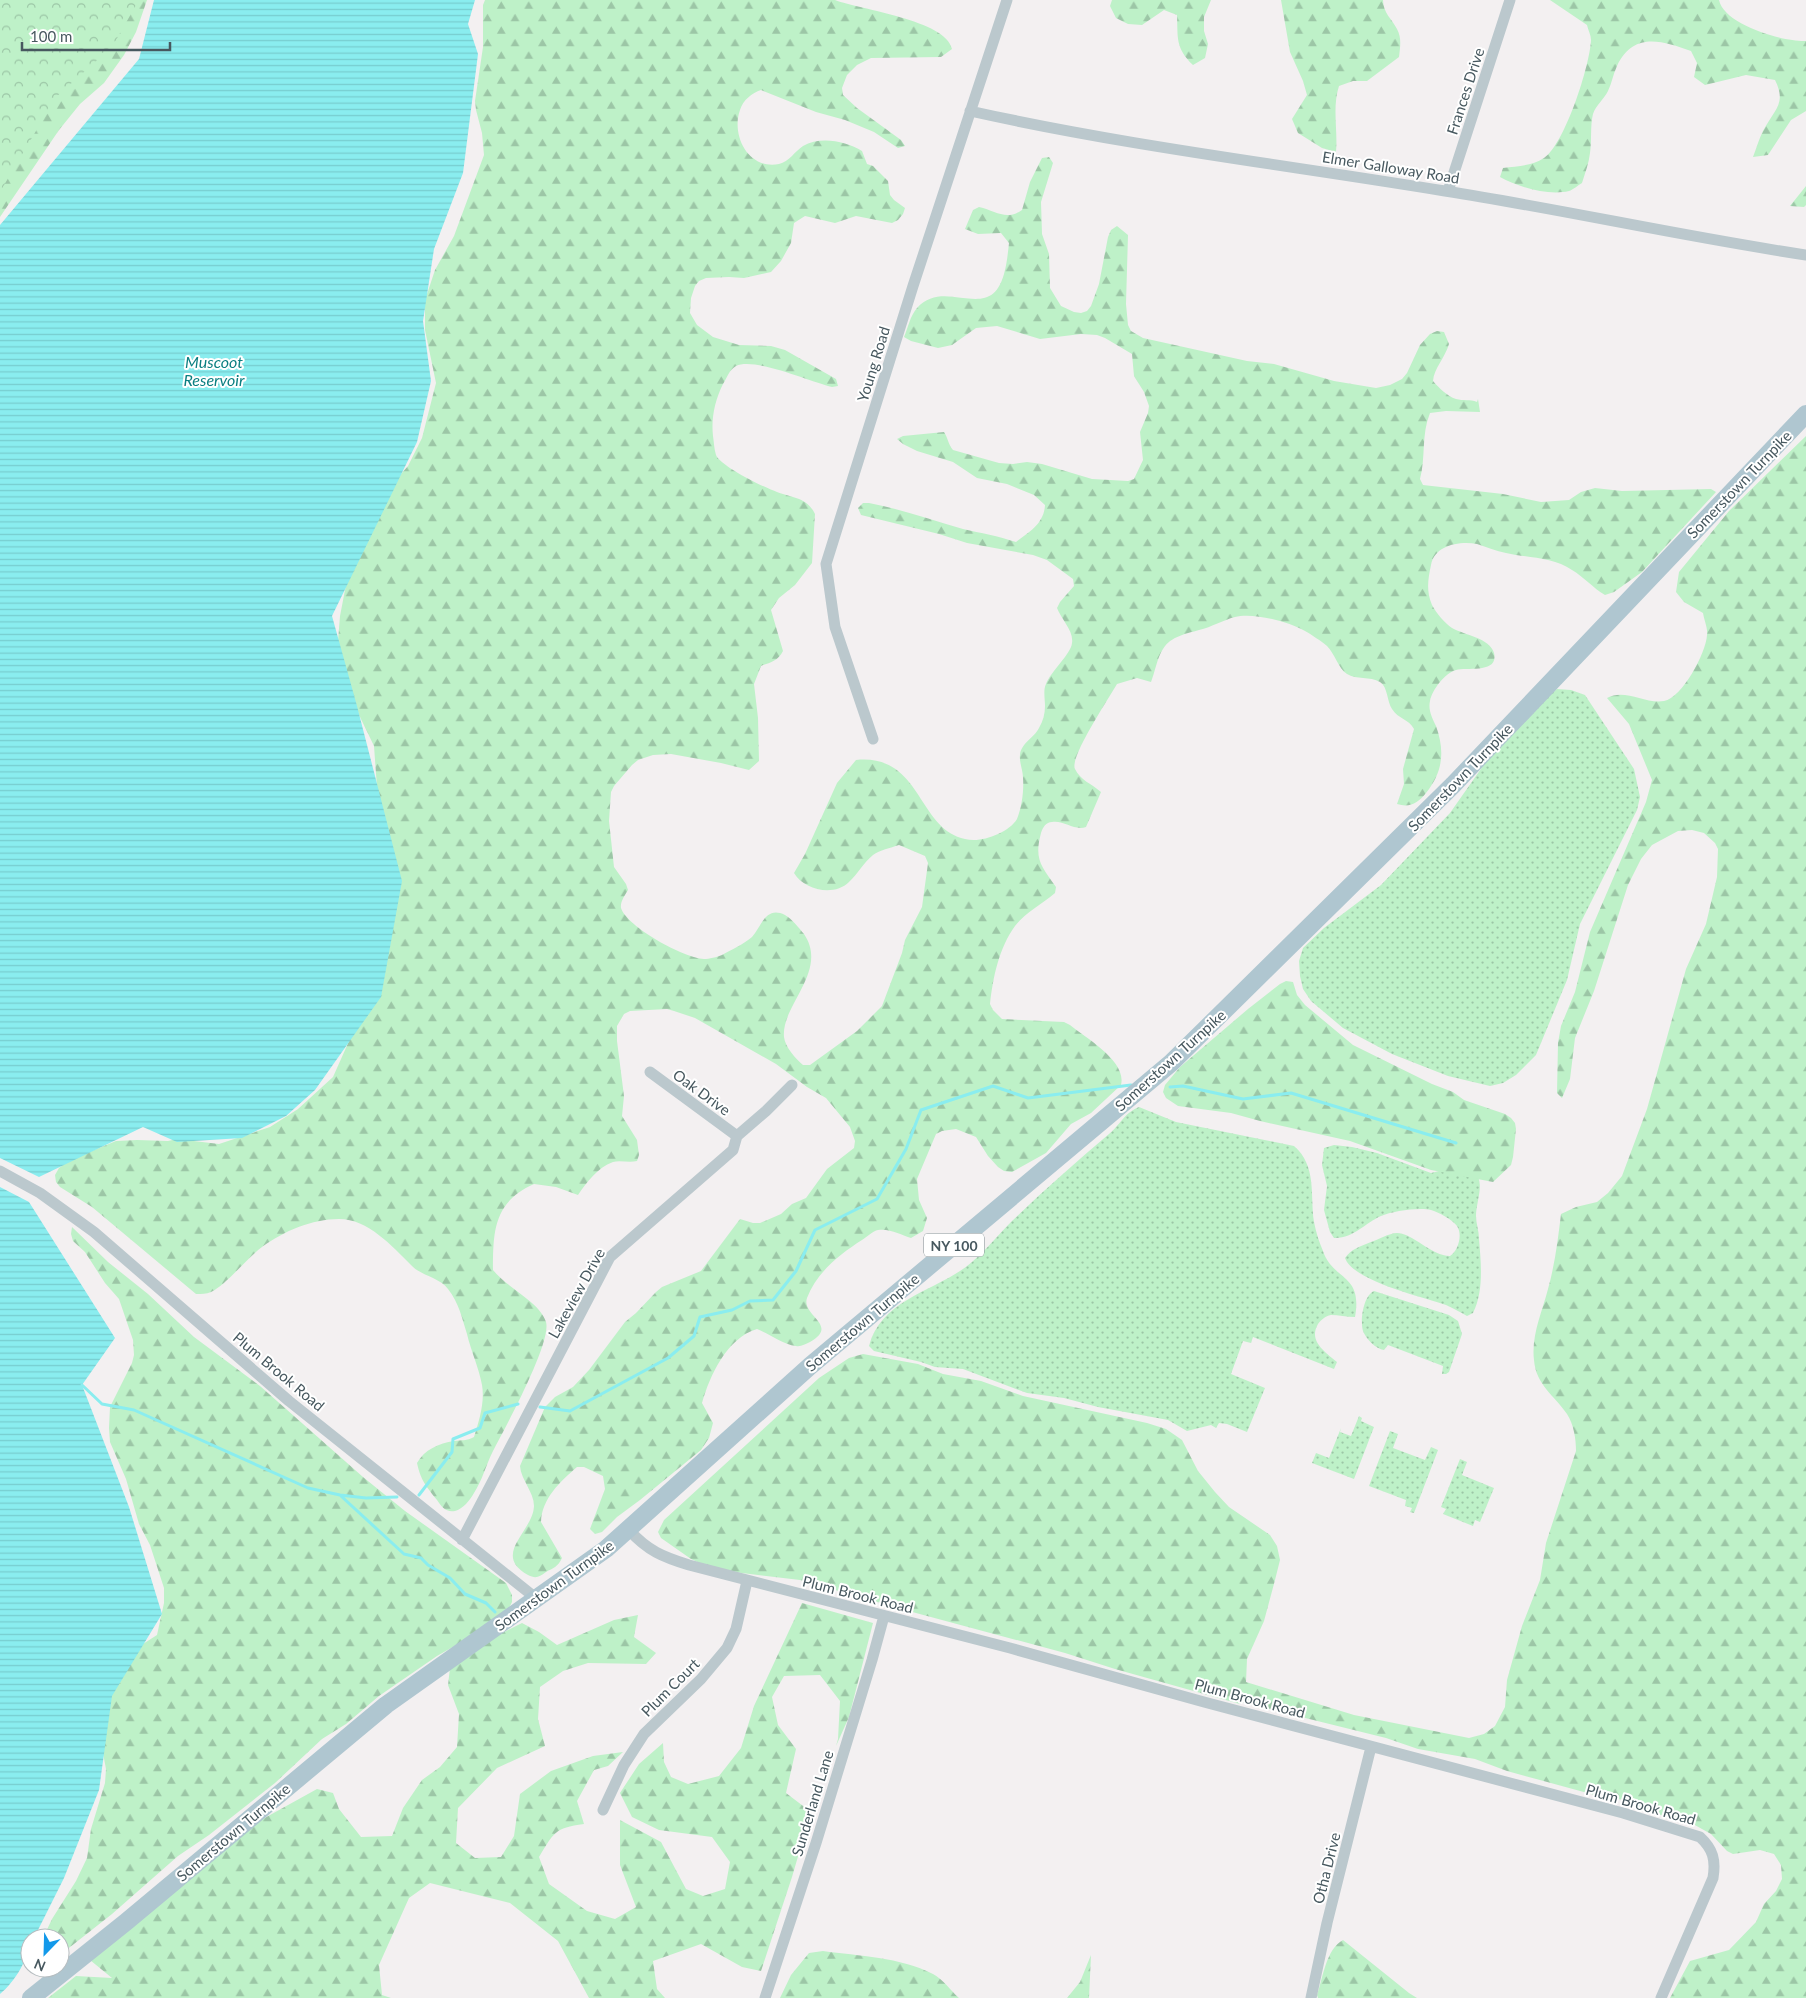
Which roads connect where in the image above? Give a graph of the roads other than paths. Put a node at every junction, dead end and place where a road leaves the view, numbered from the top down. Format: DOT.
graph roads {
  1 [pos="1007,0"];
  2 [pos="1510,0"];
  3 [pos="970,111"];
  4 [pos="1448,191"];
  5 [pos="1806,255"];
  6 [pos="1806,414"];
  7 [pos="873,739"];
  8 [pos="650,1072"];
  9 [pos="792,1085"];
  10 [pos="737,1136"];
  11 [pos="0,1172"];
  12 [pos="629,1530"];
  13 [pos="462,1540"];
  14 [pos="747,1581"];
  15 [pos="537,1599"];
  16 [pos="884,1616"];
  17 [pos="1372,1747"];
  18 [pos="603,1810"];
  19 [pos="31,1998"];
  20 [pos="765,1998"];
  21 [pos="1311,1998"];
  22 [pos="1661,1998"];
  1 -- 3 [label="street, Young Road"];
  2 -- 4 [label="street, Frances Drive"];
  3 -- 4 [label="street, Elmer Galloway Road"];
  3 -- 7 [label="street, Young Road"];
  4 -- 5 [label="street, Elmer Galloway Road"];
  6 -- 12 [label="main road, Somerstown Turnpike / NY 100"];
  8 -- 10 [label="street, Oak Drive"];
  9 -- 10 [label="street, Lakeview Drive"];
  10 -- 13 [label="street, Lakeview Drive"];
  11 -- 13 [label="street, Plum Brook Road"];
  12 -- 14 [label="street, Plum Brook Road"];
  12 -- 15 [label="main road, Somerstown Turnpike / NY 100"];
  13 -- 15 [label="street, Plum Brook Road"];
  14 -- 16 [label="street, Plum Brook Road"];
  14 -- 18 [label="street, Plum Court"];
  15 -- 19 [label="main road, Somerstown Turnpike / NY 100"];
  16 -- 17 [label="street, Plum Brook Road"];
  16 -- 20 [label="street, Sunderland Lane"];
  17 -- 21 [label="street, Otha Drive"];
  17 -- 22 [label="street, Plum Brook Road"];
}
